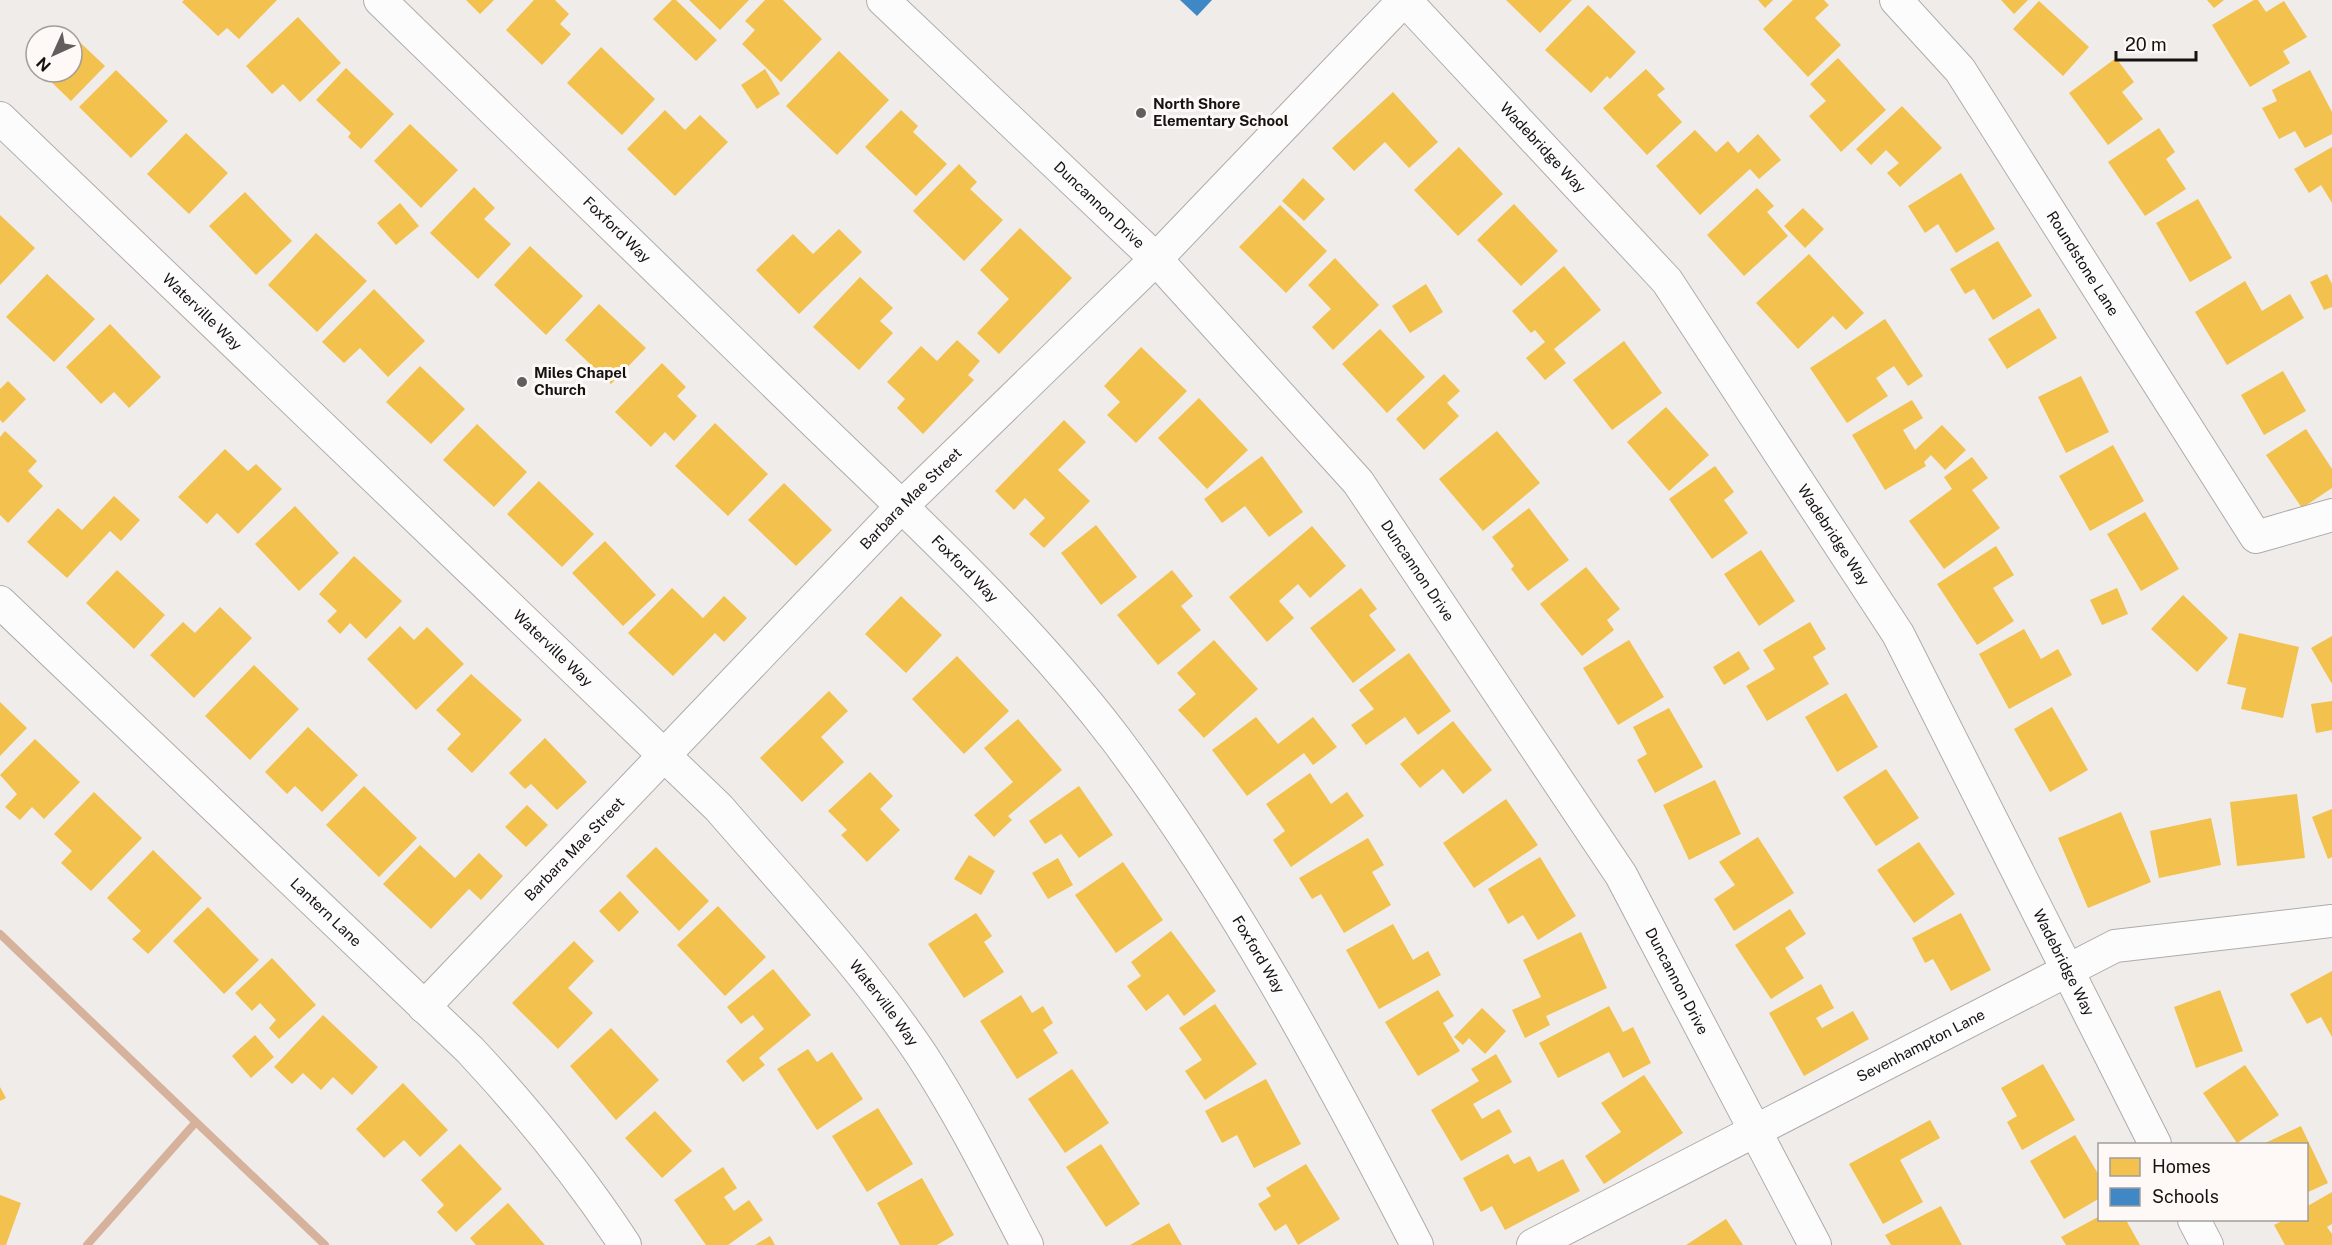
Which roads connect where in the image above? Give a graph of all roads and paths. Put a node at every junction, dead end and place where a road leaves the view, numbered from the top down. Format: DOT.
graph roads {
  1 [pos="380,0"];
  2 [pos="883,0"];
  3 [pos="1404,0"];
  4 [pos="1896,0"];
  5 [pos="0,118"];
  6 [pos="1156,259"];
  7 [pos="902,507"];
  8 [pos="2332,515"];
  9 [pos="0,602"];
  10 [pos="664,756"];
  11 [pos="2332,921"];
  12 [pos="2066,971"];
  13 [pos="424,1007"];
  14 [pos="1756,1129"];
  15 [pos="2154,1143"];
  16 [pos="2195,1221"];
  17 [pos="625,1245"];
  18 [pos="1027,1245"];
  19 [pos="1417,1245"];
  20 [pos="1533,1245"];
  21 [pos="1815,1245"];
  22 [pos="2207,1245"];
  1 -- 7 [label="street, Foxford Way"];
  2 -- 6 [label="street, Duncannon Drive"];
  3 -- 6 [label="street, Barbara Mae Street"];
  3 -- 12 [label="street, Wadebridge Way"];
  4 -- 8 [label="street, Roundstone Lane"];
  5 -- 10 [label="street, Waterville Way"];
  6 -- 7 [label="street, Barbara Mae Street"];
  6 -- 14 [label="street, Duncannon Drive"];
  7 -- 10 [label="street, Barbara Mae Street"];
  7 -- 19 [label="street, Foxford Way"];
  9 -- 13 [label="street, Lantern Lane"];
  10 -- 13 [label="street, Barbara Mae Street"];
  10 -- 18 [label="street, Waterville Way"];
  11 -- 12 [label="street, Sevenhampton Lane"];
  12 -- 14 [label="street, Sevenhampton Lane"];
  12 -- 15 [label="street, Wadebridge Way"];
  13 -- 17 [label="street, Lantern Lane"];
  14 -- 20 [label="street, Sevenhampton Lane"];
  14 -- 21 [label="street, Duncannon Drive"];
  16 -- 22 [label="street"];
}
